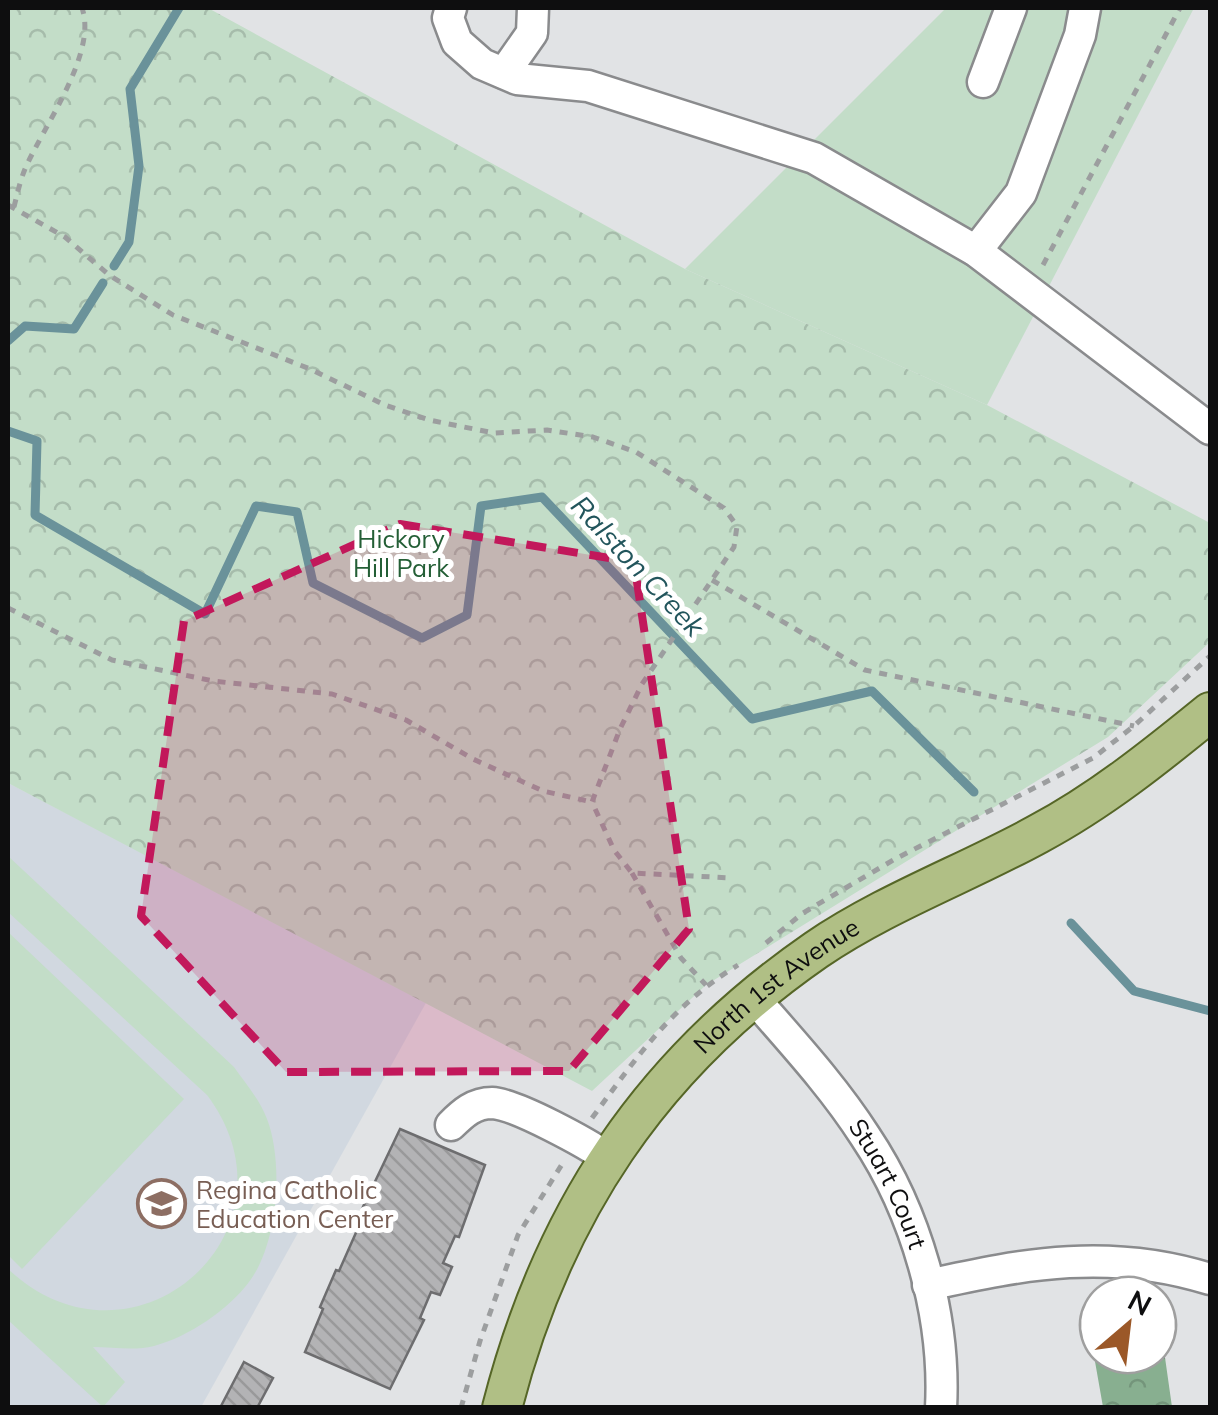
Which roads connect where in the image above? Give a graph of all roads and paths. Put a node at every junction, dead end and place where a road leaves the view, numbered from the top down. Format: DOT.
graph roads {
  1 [pos="82,8"];
  2 [pos="451,8"];
  3 [pos="534,8"];
  4 [pos="1012,8"];
  5 [pos="1084,8"];
  6 [pos="1180,8"];
  7 [pos="504,73"];
  8 [pos="983,82"];
  9 [pos="10,206"];
  10 [pos="976,251"];
  11 [pos="1061,318"];
  12 [pos="1210,429"];
  13 [pos="712,580"];
  14 [pos="8,608"];
  15 [pos="1210,712"];
  16 [pos="1177,738"];
  17 [pos="592,802"];
  18 [pos="632,872"];
  19 [pos="732,878"];
  20 [pos="706,985"];
  21 [pos="753,997"];
  22 [pos="451,1125"];
  23 [pos="608,1158"];
  24 [pos="1210,1279"];
  25 [pos="928,1285"];
  26 [pos="502,1408"];
  27 [pos="940,1408"];
  1 -- 9 [label="path"];
  2 -- 7 [label="street"];
  3 -- 7 [label="street"];
  4 -- 8 [label="street"];
  5 -- 10 [label="street"];
  6 -- 11 [label="path"];
  7 -- 10 [label="street"];
  9 -- 13 [label="path"];
  10 -- 11 [label="street"];
  11 -- 12 [label="street"];
  13 -- 16 [label="path"];
  13 -- 17 [label="path"];
  14 -- 17 [label="path"];
  15 -- 16 [label="main road, North 1st Avenue"];
  16 -- 21 [label="main road, North 1st Avenue"];
  17 -- 18 [label="path"];
  18 -- 19 [label="path"];
  18 -- 20 [label="path"];
  21 -- 23 [label="main road, North 1st Avenue"];
  21 -- 25 [label="street, Stuart Court"];
  22 -- 23 [label="street"];
  23 -- 26 [label="main road, North 1st Avenue"];
  24 -- 25 [label="street"];
  25 -- 27 [label="street, Stuart Court"];
}
